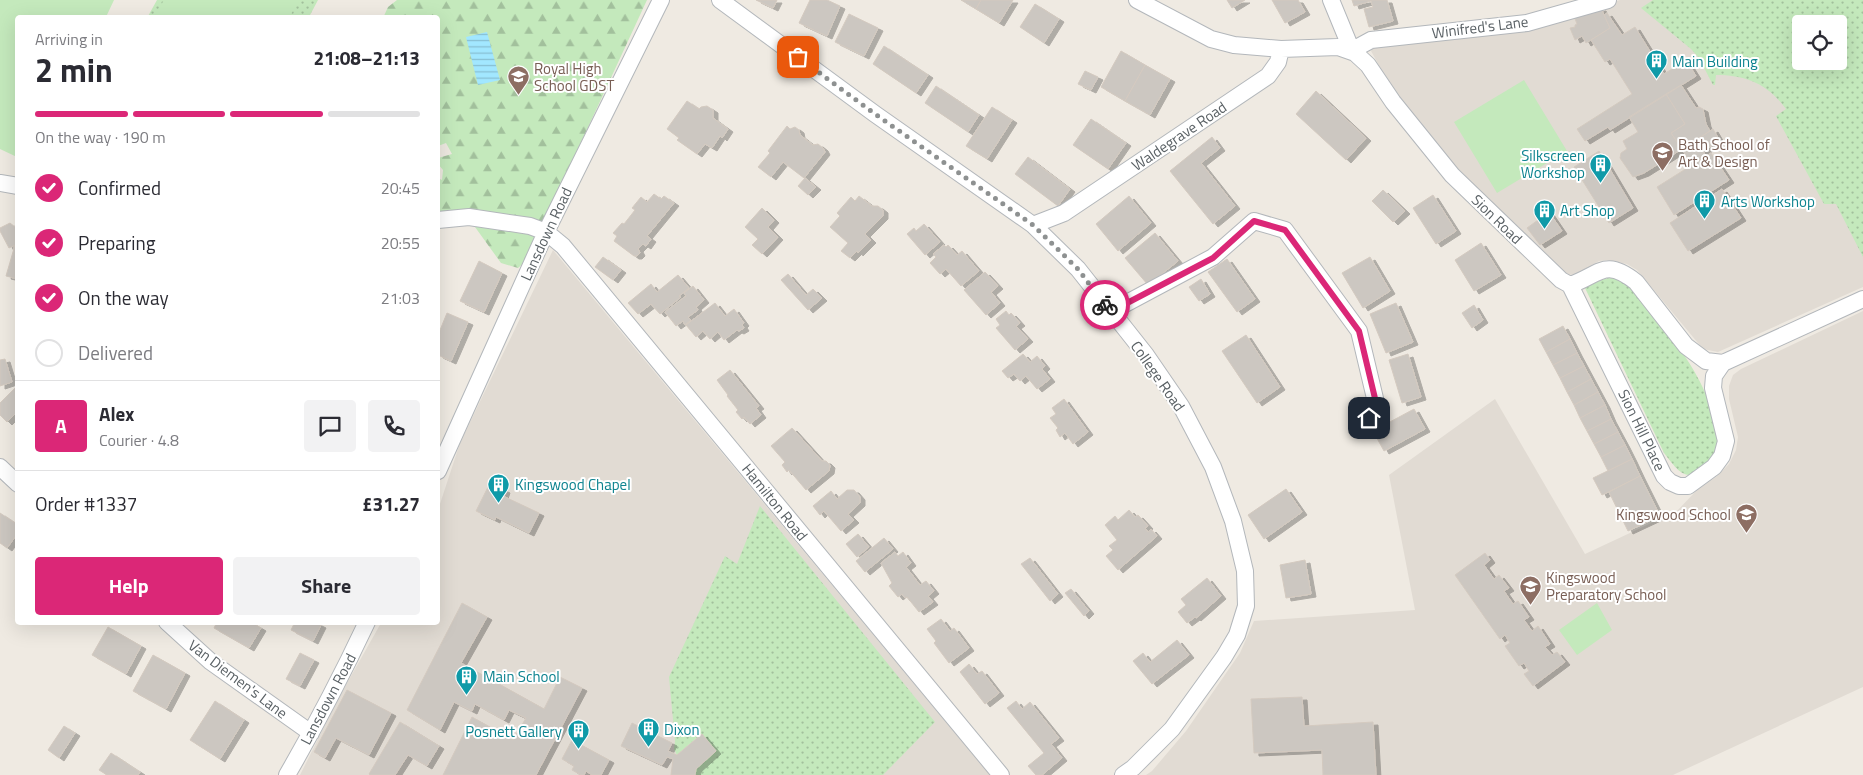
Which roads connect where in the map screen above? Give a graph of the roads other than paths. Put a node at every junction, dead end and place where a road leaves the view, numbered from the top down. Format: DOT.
graph roads {
  1 [pos="661,0"];
  2 [pos="720,0"];
  3 [pos="1137,0"];
  4 [pos="1331,0"];
  5 [pos="1608,0"];
  6 [pos="1281,50"];
  7 [pos="1353,52"];
  8 [pos="0,183"];
  9 [pos="15,186"];
  10 [pos="1064,213"];
  11 [pos="440,220"];
  12 [pos="1033,225"];
  13 [pos="546,232"];
  14 [pos="1051,242"];
  15 [pos="1570,284"];
  16 [pos="1863,299"];
  17 [pos="1110,312"];
  18 [pos="1723,363"];
  19 [pos="1360,424"];
  20 [pos="0,467"];
  21 [pos="440,467"];
  22 [pos="15,481"];
  23 [pos="170,625"];
  24 [pos="366,625"];
  25 [pos="312,733"];
  26 [pos="286,775"];
  27 [pos="1001,775"];
  28 [pos="1123,775"];
  1 -- 13 [label="street, Lansdown Road"];
  2 -- 12 [label="street, College Road"];
  3 -- 6 [label="street"];
  4 -- 7 [label="street"];
  5 -- 7 [label="street, Winifred's Lane"];
  6 -- 7 [label="street"];
  6 -- 10 [label="street, Waldegrave Road"];
  7 -- 15 [label="street, Sion Road"];
  8 -- 9 [label="street"];
  10 -- 12 [label="street, Waldegrave Road"];
  10 -- 14 [label="street"];
  11 -- 13 [label="street"];
  12 -- 14 [label="street, College Road"];
  13 -- 21 [label="street, Lansdown Road"];
  13 -- 27 [label="street, Hamilton Road"];
  14 -- 17 [label="street, College Road"];
  15 -- 18 [label="street"];
  15 -- 18 [label="street, Sion Hill Place"];
  16 -- 18 [label="street"];
  17 -- 19 [label="street"];
  17 -- 28 [label="street, College Road"];
  20 -- 22 [label="street"];
  23 -- 25 [label="street, Van Diemen's Lane"];
  24 -- 25 [label="street, Lansdown Road"];
  25 -- 26 [label="street, Lansdown Road"];
}
